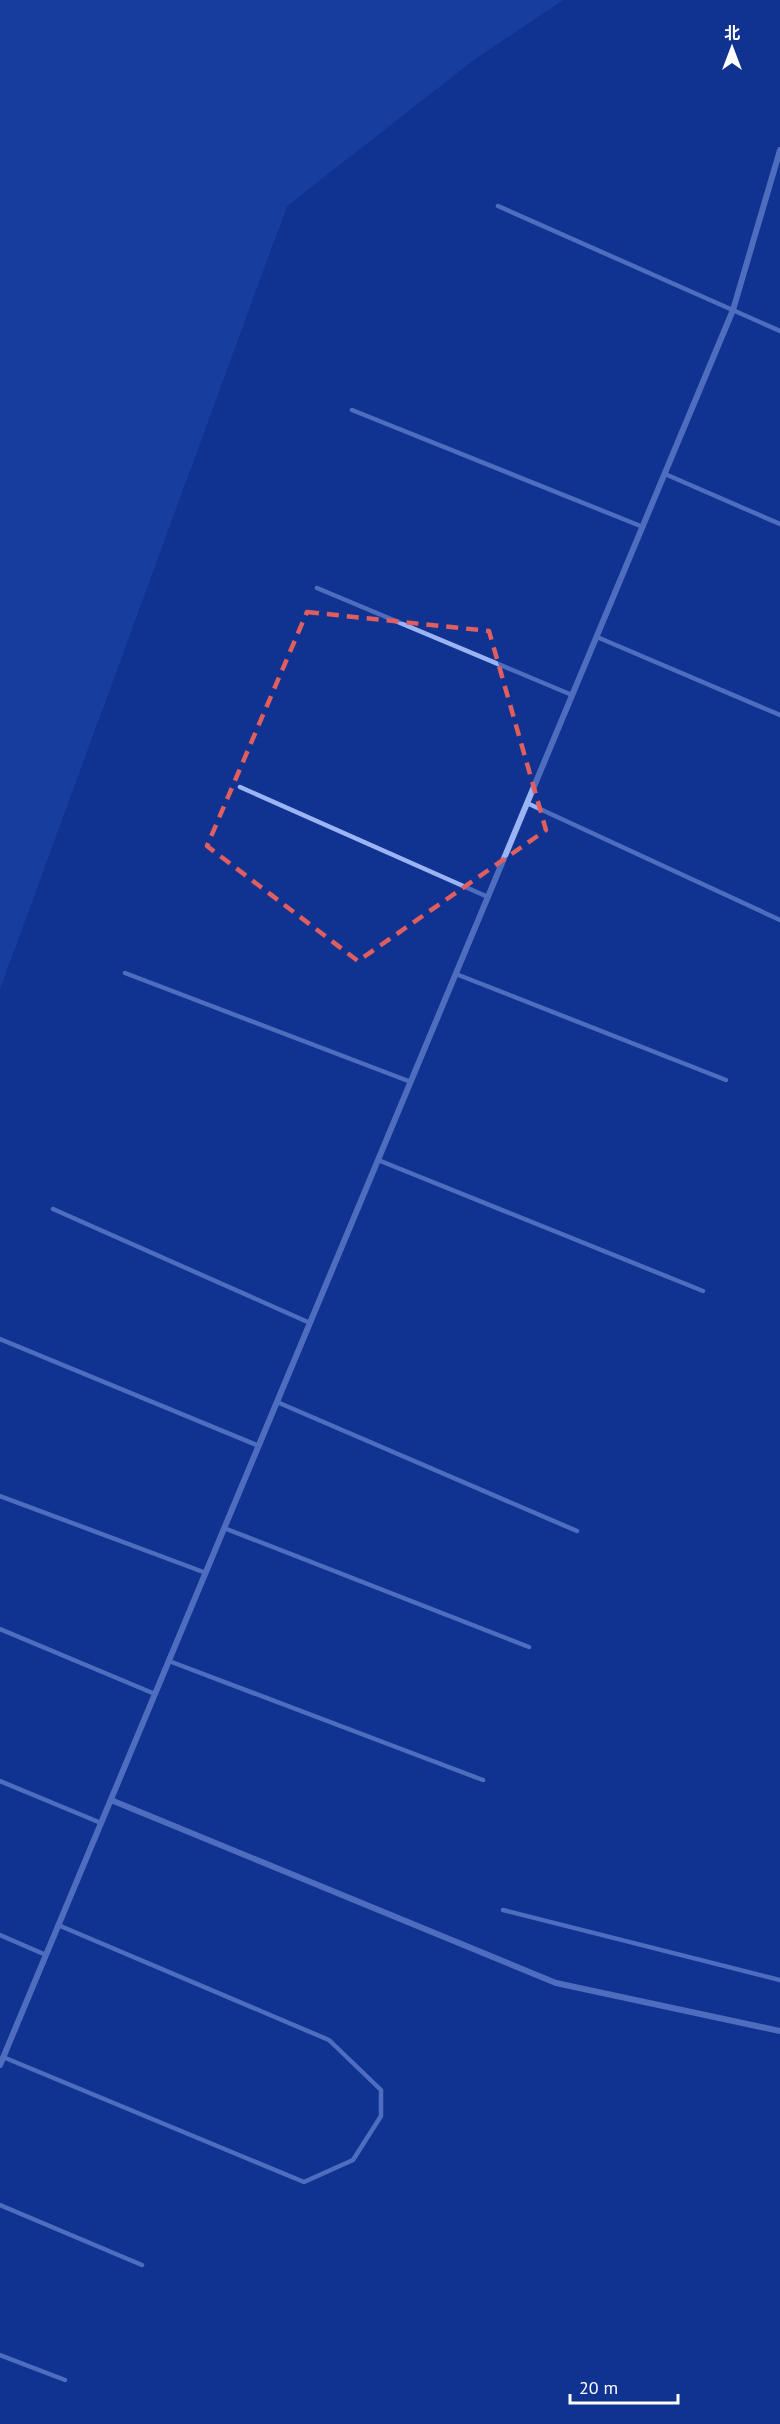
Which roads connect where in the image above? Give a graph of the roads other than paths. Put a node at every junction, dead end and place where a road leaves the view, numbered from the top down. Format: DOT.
graph roads {
  1 [pos="780,150"];
  2 [pos="498,206"];
  3 [pos="733,310"];
  4 [pos="780,331"];
  5 [pos="352,410"];
  6 [pos="665,474"];
  7 [pos="780,524"];
  8 [pos="643,526"];
  9 [pos="317,588"];
  10 [pos="597,637"];
  11 [pos="572,695"];
  12 [pos="780,715"];
  13 [pos="240,787"];
  14 [pos="527,803"];
  15 [pos="488,897"];
  16 [pos="780,920"];
  17 [pos="125,973"];
  18 [pos="456,974"];
  19 [pos="726,1080"];
  20 [pos="411,1082"];
  21 [pos="378,1160"];
  22 [pos="53,1209"];
  23 [pos="703,1291"];
  24 [pos="310,1323"];
  25 [pos="0,1339"];
  26 [pos="277,1402"];
  27 [pos="259,1446"];
  28 [pos="0,1496"];
  29 [pos="224,1528"];
  30 [pos="577,1531"];
  31 [pos="206,1573"];
  32 [pos="0,1629"];
  33 [pos="529,1647"];
  34 [pos="169,1661"];
  35 [pos="155,1694"];
  36 [pos="483,1780"];
  37 [pos="0,1781"];
  38 [pos="111,1800"];
  39 [pos="101,1823"];
  40 [pos="503,1910"];
  41 [pos="58,1925"];
  42 [pos="0,1935"];
  43 [pos="46,1955"];
  44 [pos="780,1980"];
  45 [pos="780,2031"];
  46 [pos="3,2057"];
  47 [pos="0,2065"];
  48 [pos="0,2205"];
  49 [pos="142,2265"];
  50 [pos="0,2355"];
  51 [pos="65,2380"];
  1 -- 3 [label="street"];
  2 -- 3 [label="lane"];
  3 -- 4 [label="lane"];
  3 -- 6 [label="street"];
  5 -- 8 [label="lane"];
  6 -- 7 [label="lane"];
  6 -- 8 [label="street"];
  8 -- 10 [label="street"];
  9 -- 11 [label="lane"];
  10 -- 11 [label="street"];
  10 -- 12 [label="lane"];
  11 -- 14 [label="street"];
  13 -- 15 [label="lane"];
  14 -- 15 [label="street"];
  14 -- 16 [label="lane"];
  15 -- 18 [label="street"];
  17 -- 20 [label="lane"];
  18 -- 19 [label="lane"];
  18 -- 20 [label="street"];
  20 -- 21 [label="street"];
  21 -- 23 [label="lane"];
  21 -- 24 [label="street"];
  22 -- 24 [label="lane"];
  24 -- 26 [label="street"];
  25 -- 27 [label="lane"];
  26 -- 27 [label="street"];
  26 -- 30 [label="lane"];
  27 -- 29 [label="street"];
  28 -- 31 [label="lane"];
  29 -- 31 [label="street"];
  29 -- 33 [label="lane"];
  31 -- 34 [label="street"];
  32 -- 35 [label="lane"];
  34 -- 35 [label="street"];
  34 -- 36 [label="lane"];
  35 -- 38 [label="street"];
  37 -- 39 [label="lane"];
  38 -- 39 [label="street"];
  38 -- 45 [label="street"];
  39 -- 41 [label="street"];
  40 -- 44 [label="lane"];
  41 -- 43 [label="street"];
  41 -- 46 [label="lane"];
  42 -- 43 [label="lane"];
  43 -- 46 [label="street"];
  46 -- 47 [label="street"];
  48 -- 49 [label="lane"];
  50 -- 51 [label="lane"];
}
